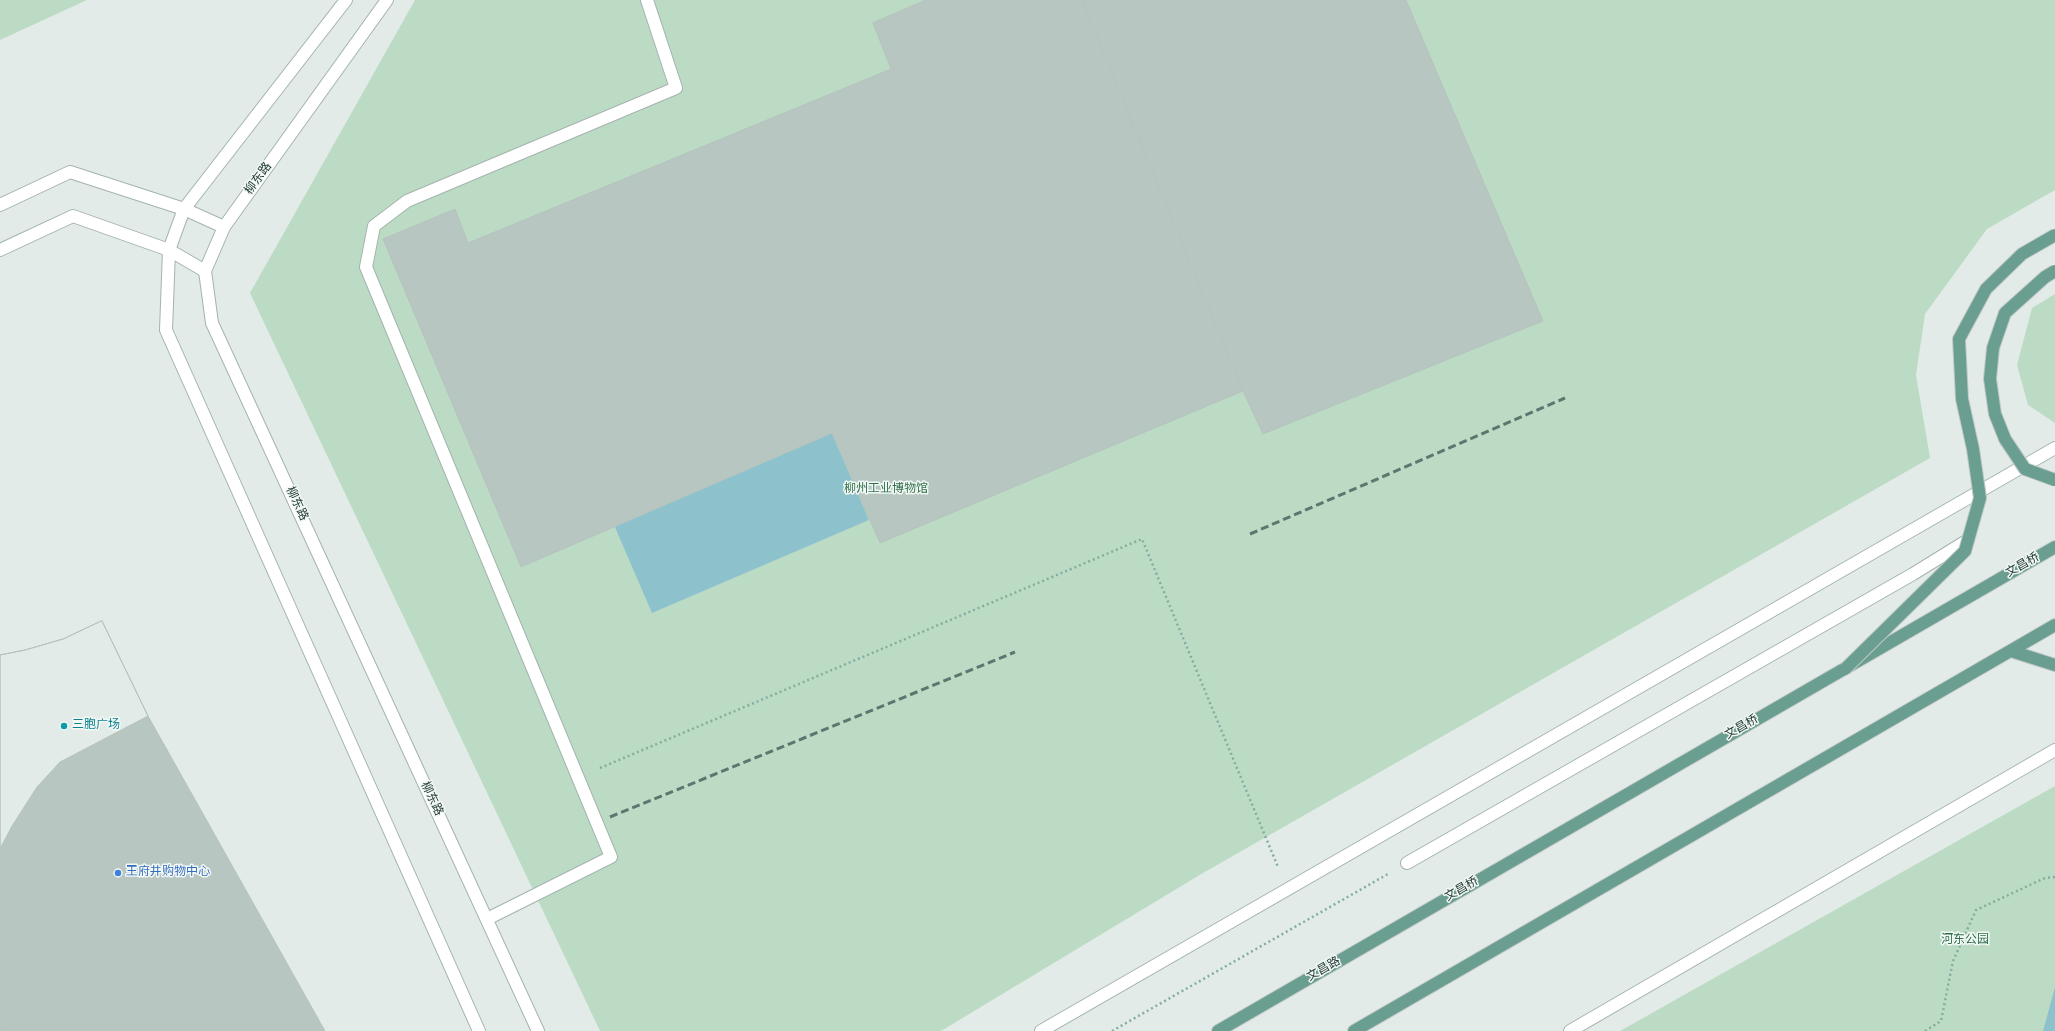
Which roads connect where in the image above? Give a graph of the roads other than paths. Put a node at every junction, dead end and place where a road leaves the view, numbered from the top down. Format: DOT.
graph roads {
  1 [pos="346,0"];
  2 [pos="388,0"];
  3 [pos="647,0"];
  4 [pos="0,205"];
  5 [pos="184,209"];
  6 [pos="224,227"];
  7 [pos="2055,235"];
  8 [pos="0,250"];
  9 [pos="168,250"];
  10 [pos="205,271"];
  11 [pos="2055,271"];
  12 [pos="2055,448"];
  13 [pos="2055,480"];
  14 [pos="1968,540"];
  15 [pos="2055,547"];
  16 [pos="2055,626"];
  17 [pos="2011,651"];
  18 [pos="2055,665"];
  19 [pos="1845,669"];
  20 [pos="2055,750"];
  21 [pos="1407,863"];
  22 [pos="1430,909"];
  23 [pos="487,919"];
  24 [pos="479,1031"];
  25 [pos="538,1031"];
  26 [pos="1042,1031"];
  27 [pos="1218,1031"];
  28 [pos="1354,1031"];
  29 [pos="1570,1031"];
  1 -- 5 [label="street"];
  2 -- 6 [label="street, 柳东路"];
  3 -- 23 [label="street"];
  4 -- 5 [label="street"];
  5 -- 6 [label="street"];
  5 -- 9 [label="street"];
  6 -- 10 [label="street, 柳东路"];
  7 -- 14 [label="main road, bridge"];
  8 -- 9 [label="street"];
  9 -- 10 [label="street"];
  9 -- 24 [label="street"];
  10 -- 23 [label="street, 柳东路"];
  11 -- 13 [label="main road, bridge"];
  12 -- 26 [label="street"];
  14 -- 19 [label="main road, bridge"];
  14 -- 21 [label="street"];
  15 -- 19 [label="main road, 文昌桥, bridge"];
  16 -- 17 [label="main road"];
  17 -- 18 [label="main road"];
  17 -- 28 [label="main road"];
  19 -- 22 [label="main road, 文昌桥"];
  20 -- 29 [label="street"];
  22 -- 27 [label="main road, 文昌路"];
  23 -- 25 [label="street, 柳东路"];
}
